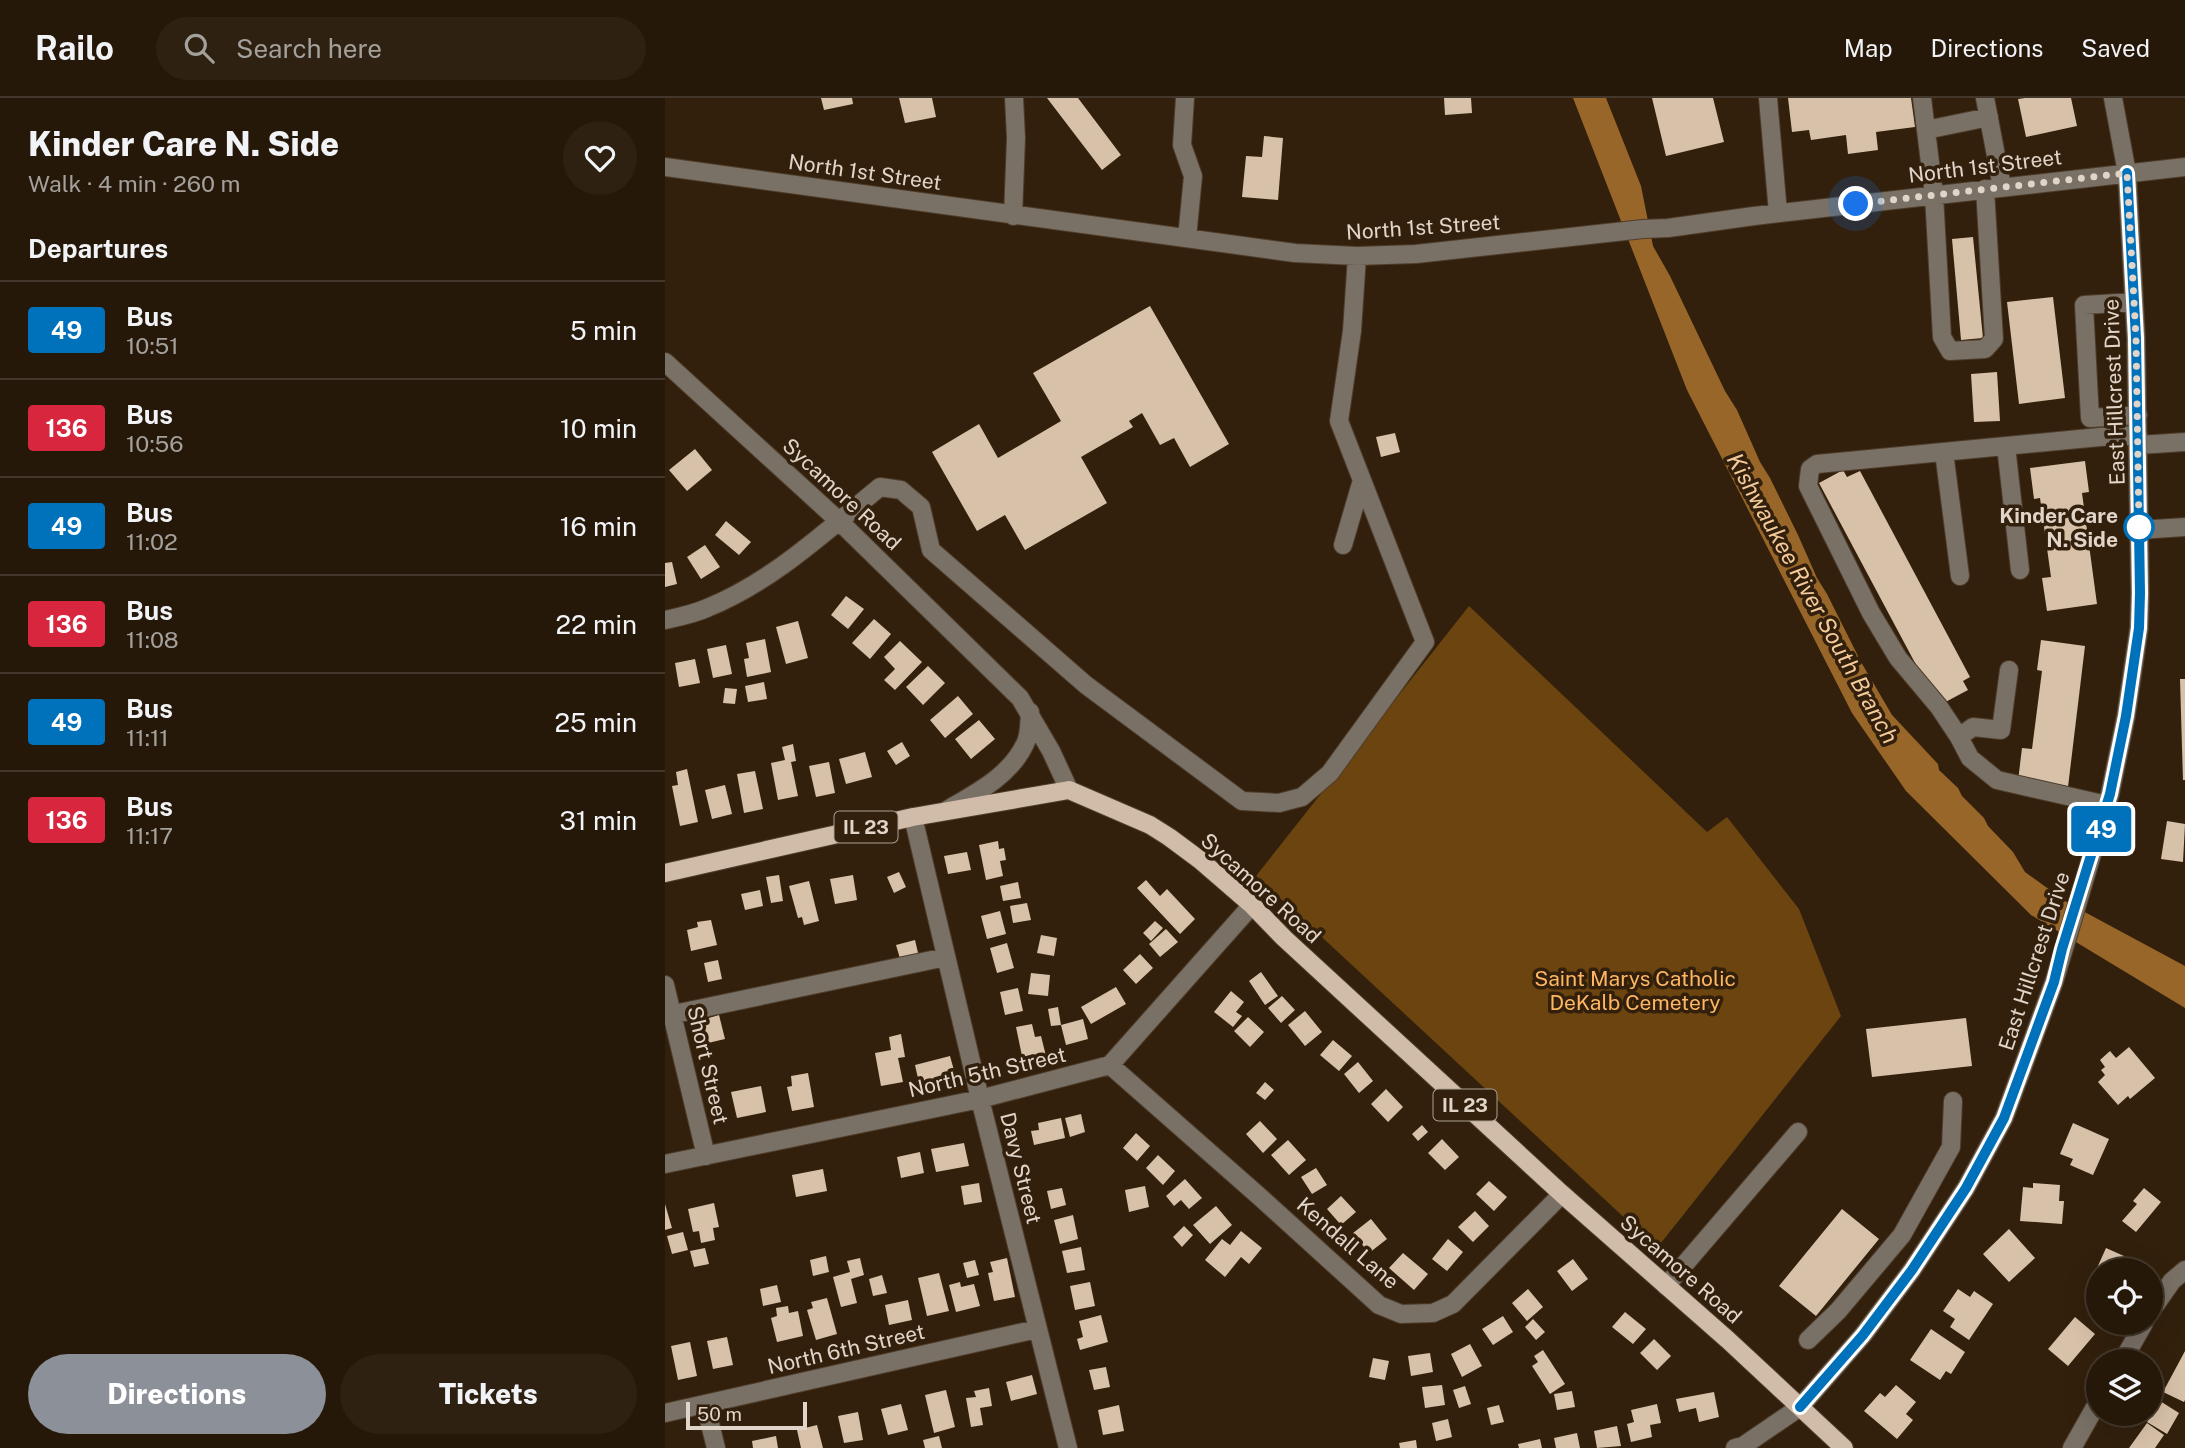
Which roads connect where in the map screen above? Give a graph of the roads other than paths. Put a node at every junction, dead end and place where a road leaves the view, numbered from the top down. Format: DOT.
graph roads {
  1 [pos="1014,98"];
  2 [pos="1185,98"];
  3 [pos="1768,98"];
  4 [pos="1922,98"];
  5 [pos="1985,98"];
  6 [pos="2113,98"];
  7 [pos="1989,117"];
  8 [pos="1926,130"];
  9 [pos="665,167"];
  10 [pos="2185,167"];
  11 [pos="2127,173"];
  12 [pos="1993,188"];
  13 [pos="1934,195"];
  14 [pos="1778,214"];
  15 [pos="1013,216"];
  16 [pos="1187,238"];
  17 [pos="1357,256"];
  18 [pos="2134,302"];
  19 [pos="665,362"];
  20 [pos="2138,415"];
  21 [pos="2138,440"];
  22 [pos="2185,442"];
  23 [pos="2006,446"];
  24 [pos="1944,452"];
  25 [pos="1362,480"];
  26 [pos="839,520"];
  27 [pos="2185,527"];
  28 [pos="2139,530"];
  29 [pos="1343,545"];
  30 [pos="2020,570"];
  31 [pos="1960,576"];
  32 [pos="665,620"];
  33 [pos="2009,670"];
  34 [pos="1030,712"];
  35 [pos="1959,737"];
  36 [pos="1069,790"];
  37 [pos="2107,805"];
  38 [pos="944,812"];
  39 [pos="913,817"];
  40 [pos="665,873"];
  41 [pos="1252,905"];
  42 [pos="946,957"];
  43 [pos="665,985"];
  44 [pos="669,1015"];
  45 [pos="1110,1065"];
  46 [pos="980,1099"];
  47 [pos="1953,1101"];
  48 [pos="1798,1132"];
  49 [pos="706,1156"];
  50 [pos="665,1164"];
  51 [pos="1562,1194"];
  52 [pos="2185,1270"];
  53 [pos="1666,1286"];
  54 [pos="2163,1294"];
  55 [pos="1037,1329"];
  56 [pos="1808,1340"];
  57 [pos="705,1404"];
  58 [pos="1800,1407"];
  59 [pos="665,1413"];
  60 [pos="2086,1423"];
  61 [pos="716,1448"];
  62 [pos="1067,1448"];
  63 [pos="1735,1448"];
  64 [pos="1844,1448"];
  65 [pos="2072,1448"];
  1 -- 15 [label="street"];
  2 -- 16 [label="street"];
  3 -- 14 [label="street"];
  4 -- 8 [label="street"];
  5 -- 7 [label="street"];
  6 -- 11 [label="street, East Hillcrest Drive"];
  7 -- 8 [label="street"];
  7 -- 12 [label="street"];
  8 -- 13 [label="street"];
  9 -- 15 [label="street, North 1st Street"];
  10 -- 11 [label="street, North 1st Street"];
  11 -- 12 [label="street, North 1st Street"];
  11 -- 18 [label="street, East Hillcrest Drive"];
  12 -- 13 [label="street, North 1st Street"];
  12 -- 13 [label="street"];
  13 -- 14 [label="street, North 1st Street"];
  14 -- 17 [label="street, North 1st Street"];
  15 -- 16 [label="street, North 1st Street"];
  16 -- 17 [label="street, North 1st Street"];
  17 -- 25 [label="street"];
  18 -- 20 [label="street, East Hillcrest Drive"];
  18 -- 20 [label="street"];
  19 -- 26 [label="street, Sycamore Road"];
  20 -- 21 [label="street, East Hillcrest Drive"];
  21 -- 22 [label="street"];
  21 -- 23 [label="street"];
  21 -- 28 [label="street, East Hillcrest Drive"];
  23 -- 24 [label="street"];
  23 -- 30 [label="street"];
  24 -- 31 [label="street"];
  24 -- 35 [label="street"];
  25 -- 26 [label="street"];
  25 -- 29 [label="street"];
  26 -- 32 [label="street"];
  26 -- 34 [label="street, Sycamore Road"];
  27 -- 28 [label="street"];
  28 -- 37 [label="street, East Hillcrest Drive"];
  33 -- 35 [label="street"];
  34 -- 36 [label="street, Sycamore Road"];
  34 -- 38 [label="street"];
  35 -- 37 [label="street"];
  36 -- 38 [label="main road, IL 23"];
  36 -- 41 [label="main road, Sycamore Road / IL 23"];
  37 -- 58 [label="street, East Hillcrest Drive"];
  38 -- 39 [label="main road, IL 23"];
  39 -- 40 [label="main road, IL 23"];
  39 -- 42 [label="street, Davy Street"];
  41 -- 45 [label="street"];
  41 -- 51 [label="main road, Sycamore Road / IL 23"];
  42 -- 44 [label="street"];
  42 -- 46 [label="street, Davy Street"];
  43 -- 44 [label="street, Short Street"];
  44 -- 49 [label="street, Short Street"];
  45 -- 46 [label="street, North 5th Street"];
  45 -- 51 [label="street, Kendall Lane"];
  46 -- 49 [label="street, North 5th Street"];
  46 -- 55 [label="street, Davy Street"];
  47 -- 56 [label="street"];
  48 -- 53 [label="street"];
  49 -- 50 [label="street, North 5th Street"];
  51 -- 53 [label="main road, Sycamore Road / IL 23"];
  52 -- 54 [label="street"];
  53 -- 58 [label="main road, Sycamore Road / IL 23"];
  55 -- 57 [label="street, North 6th Street"];
  55 -- 62 [label="street, Davy Street"];
  57 -- 59 [label="street, North 6th Street"];
  57 -- 61 [label="street"];
  58 -- 63 [label="street, East Hillcrest Drive"];
  58 -- 64 [label="main road, Sycamore Road / IL 23"];
  60 -- 65 [label="street"];
}
